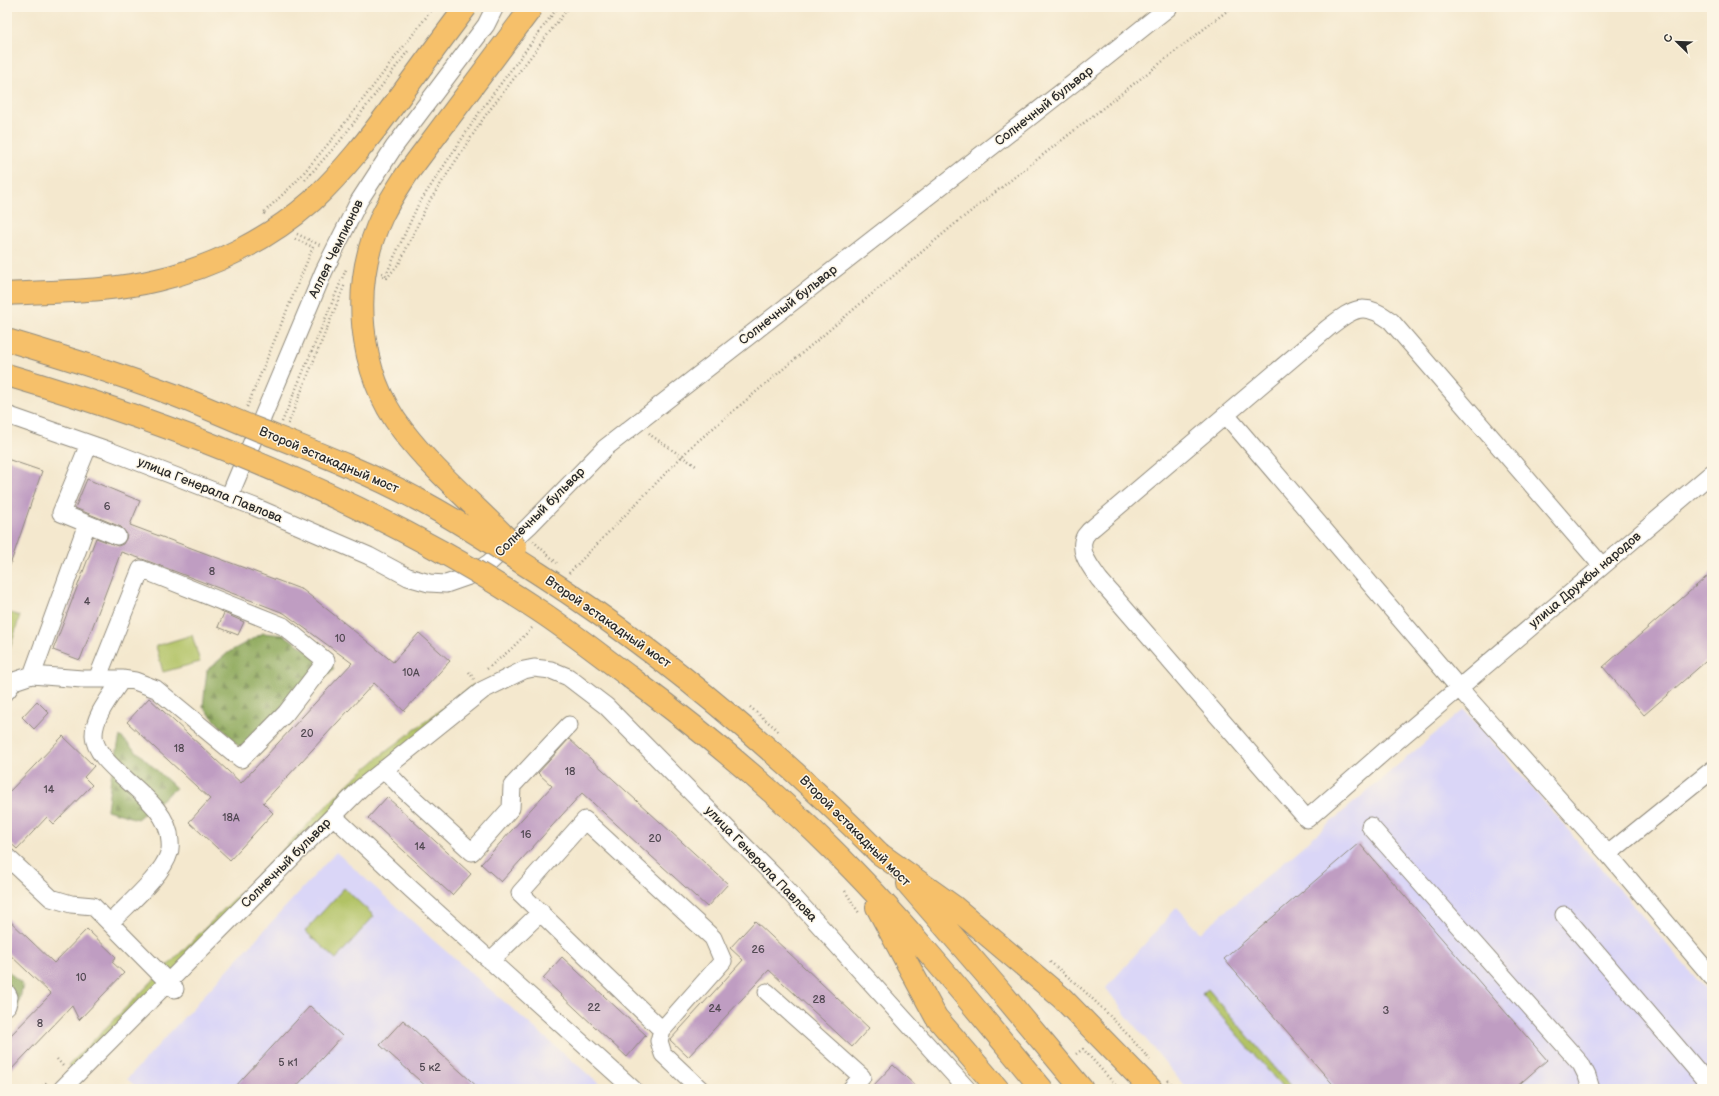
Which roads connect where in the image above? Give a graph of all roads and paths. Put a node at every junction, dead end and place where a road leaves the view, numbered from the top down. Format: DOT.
graph roads {
  1 [pos="434,7"];
  2 [pos="466,7"];
  3 [pos="496,7"];
  4 [pos="504,7"];
  5 [pos="532,7"];
  6 [pos="569,7"];
  7 [pos="1169,7"];
  8 [pos="1232,7"];
  9 [pos="486,25"];
  10 [pos="410,50"];
  11 [pos="340,141"];
  12 [pos="269,218"];
  13 [pos="291,238"];
  14 [pos="348,265"];
  15 [pos="380,275"];
  16 [pos="348,278"];
  17 [pos="7,294"];
  18 [pos="7,340"];
  19 [pos="7,375"];
  20 [pos="7,415"];
  21 [pos="244,415"];
  22 [pos="1226,415"];
  23 [pos="639,421"];
  24 [pos="282,422"];
  25 [pos="285,431"];
  26 [pos="89,444"];
  27 [pos="682,456"];
  28 [pos="696,466"];
  29 [pos="1712,473"];
  30 [pos="229,497"];
  31 [pos="87,524"];
  32 [pos="117,536"];
  33 [pos="527,536"];
  34 [pos="545,551"];
  35 [pos="1602,566"];
  36 [pos="540,574"];
  37 [pos="408,577"];
  38 [pos="565,577"];
  39 [pos="537,623"];
  40 [pos="489,668"];
  41 [pos="534,668"];
  42 [pos="32,674"];
  43 [pos="97,679"];
  44 [pos="122,679"];
  45 [pos="1459,688"];
  46 [pos="7,691"];
  47 [pos="569,726"];
  48 [pos="384,769"];
  49 [pos="1712,770"];
  50 [pos="333,816"];
  51 [pos="1370,826"];
  52 [pos="880,854"];
  53 [pos="1608,854"];
  54 [pos="7,857"];
  55 [pos="863,882"];
  56 [pos="541,912"];
  57 [pos="1564,915"];
  58 [pos="110,922"];
  59 [pos="490,961"];
  60 [pos="1712,977"];
  61 [pos="172,986"];
  62 [pos="767,992"];
  63 [pos="7,993"];
  64 [pos="7,1006"];
  65 [pos="662,1030"];
  66 [pos="1073,1056"];
  67 [pos="692,1086"];
  68 [pos="1712,1088"];
  69 [pos="62,1089"];
  70 [pos="633,1089"];
  71 [pos="851,1089"];
  72 [pos="967,1089"];
  73 [pos="998,1089"];
  74 [pos="1042,1089"];
  75 [pos="1082,1089"];
  76 [pos="1119,1089"];
  77 [pos="1151,1089"];
  78 [pos="1591,1089"];
  1 -- 12 [label="path"];
  2 -- 17 [label="main road, bridge"];
  3 -- 9 [label="street, Аллея Чемпионов"];
  4 -- 9 [label="street, Аллея Чемпионов"];
  5 -- 36 [label="main road, bridge"];
  6 -- 15 [label="path"];
  7 -- 23 [label="street, Солнечный бульвар"];
  8 -- 27 [label="path"];
  9 -- 30 [label="street, Аллея Чемпионов"];
  10 -- 11 [label="path"];
  13 -- 21 [label="path"];
  14 -- 24 [label="path"];
  16 -- 25 [label="path"];
  18 -- 36 [label="main road, Второй эстакадный мост, bridge"];
  19 -- 55 [label="main road, bridge"];
  20 -- 26 [label="street, улица Генерала Павлова"];
  22 -- 35 [label="street"];
  22 -- 45 [label="street"];
  22 -- 45 [label="street, улица Дружбы народов"];
  23 -- 27 [label="path"];
  23 -- 37 [label="street, Солнечный бульвар"];
  26 -- 30 [label="street, улица Генерала Павлова"];
  26 -- 31 [label="street"];
  27 -- 28 [label="path"];
  27 -- 38 [label="path"];
  29 -- 35 [label="street, улица Дружбы народов"];
  30 -- 37 [label="street, улица Генерала Павлова"];
  31 -- 32 [label="street"];
  31 -- 42 [label="street"];
  33 -- 34 [label="path, bridge"];
  35 -- 45 [label="street, улица Дружбы народов"];
  36 -- 52 [label="main road, Второй эстакадный мост, bridge"];
  39 -- 40 [label="path"];
  41 -- 48 [label="street, Солнечный бульвар"];
  41 -- 72 [label="street, улица Генерала Павлова"];
  42 -- 43 [label="street"];
  42 -- 46 [label="street"];
  43 -- 44 [label="street"];
  43 -- 44 [label="street"];
  44 -- 58 [label="street"];
  45 -- 53 [label="street"];
  47 -- 48 [label="street"];
  48 -- 50 [label="street, Солнечный бульвар"];
  49 -- 53 [label="street"];
  50 -- 59 [label="street"];
  50 -- 61 [label="street, Солнечный бульвар"];
  51 -- 78 [label="street"];
  52 -- 75 [label="main road, Второй эстакадный мост"];
  52 -- 77 [label="main road"];
  53 -- 60 [label="street"];
  54 -- 58 [label="street"];
  55 -- 73 [label="main road"];
  55 -- 74 [label="main road"];
  56 -- 59 [label="street"];
  56 -- 65 [label="street"];
  56 -- 65 [label="street"];
  57 -- 68 [label="street"];
  58 -- 61 [label="street"];
  59 -- 70 [label="street"];
  61 -- 69 [label="street, Солнечный бульвар"];
  62 -- 71 [label="street"];
  63 -- 64 [label="street"];
  65 -- 67 [label="street"];
  66 -- 76 [label="path"];
}
